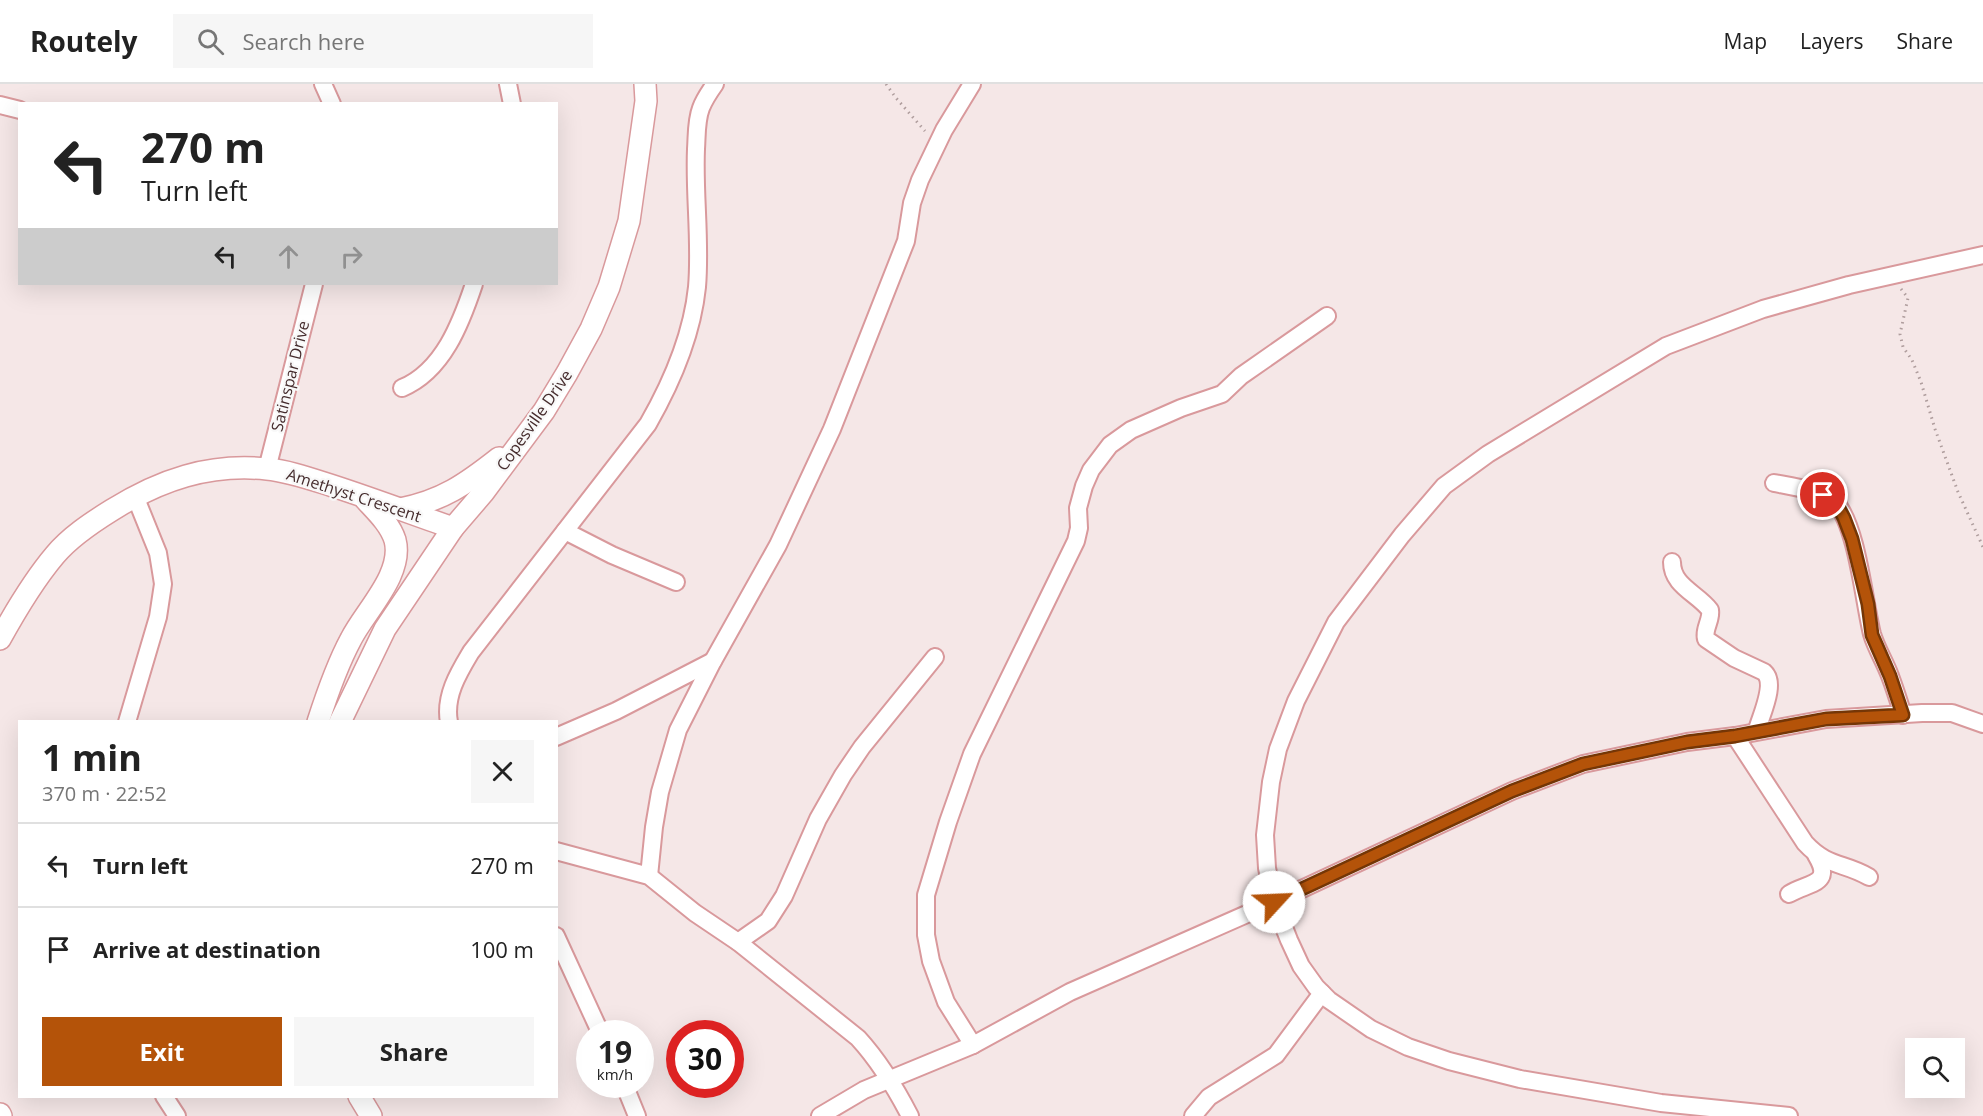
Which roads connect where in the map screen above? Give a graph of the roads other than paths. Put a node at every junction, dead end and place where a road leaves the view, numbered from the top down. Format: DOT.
graph roads {
  1 [pos="323,84"];
  2 [pos="508,84"];
  3 [pos="645,84"];
  4 [pos="715,84"];
  5 [pos="972,84"];
  6 [pos="331,102"];
  7 [pos="512,102"];
  8 [pos="0,105"];
  9 [pos="18,110"];
  10 [pos="1983,255"];
  11 [pos="314,285"];
  12 [pos="474,285"];
  13 [pos="1327,316"];
  14 [pos="402,388"];
  15 [pos="519,444"];
  16 [pos="267,469"];
  17 [pos="1774,483"];
  18 [pos="361,495"];
  19 [pos="135,496"];
  20 [pos="399,509"];
  21 [pos="453,528"];
  22 [pos="565,531"];
  23 [pos="1672,562"];
  24 [pos="676,582"];
  25 [pos="0,639"];
  26 [pos="935,657"];
  27 [pos="713,661"];
  28 [pos="1903,715"];
  29 [pos="128,720"];
  30 [pos="319,720"];
  31 [pos="341,720"];
  32 [pos="449,720"];
  33 [pos="1983,724"];
  34 [pos="1757,730"];
  35 [pos="558,736"];
  36 [pos="1735,736"];
  37 [pos="558,852"];
  38 [pos="1816,855"];
  39 [pos="649,876"];
  40 [pos="1869,877"];
  41 [pos="1789,894"];
  42 [pos="1274,902"];
  43 [pos="558,940"];
  44 [pos="738,942"];
  45 [pos="1322,993"];
  46 [pos="595,1020"];
  47 [pos="973,1045"];
  48 [pos="891,1080"];
  49 [pos="165,1098"];
  50 [pos="359,1098"];
  51 [pos="630,1098"];
  52 [pos="177,1116"];
  53 [pos="371,1116"];
  54 [pos="638,1116"];
  55 [pos="820,1116"];
  56 [pos="910,1116"];
  57 [pos="1193,1116"];
  58 [pos="1789,1116"];
  1 -- 6 [label="street"];
  2 -- 7 [label="street"];
  3 -- 15 [label="street, Copesville Drive"];
  4 -- 22 [label="street"];
  5 -- 27 [label="street"];
  8 -- 9 [label="street"];
  10 -- 42 [label="street"];
  11 -- 16 [label="street, Satinspar Drive"];
  12 -- 14 [label="street"];
  13 -- 47 [label="street"];
  15 -- 20 [label="street"];
  15 -- 21 [label="street, Copesville Drive"];
  16 -- 18 [label="street, Amethyst Crescent"];
  16 -- 19 [label="street, Amethyst Crescent"];
  17 -- 28 [label="street"];
  18 -- 20 [label="street, Amethyst Crescent"];
  18 -- 30 [label="street"];
  19 -- 25 [label="street, Amethyst Crescent"];
  19 -- 29 [label="street"];
  20 -- 21 [label="street, Amethyst Crescent"];
  21 -- 31 [label="street, Copesville Drive"];
  22 -- 24 [label="street"];
  22 -- 32 [label="street"];
  23 -- 34 [label="street"];
  26 -- 44 [label="street"];
  27 -- 35 [label="street"];
  27 -- 39 [label="street"];
  28 -- 33 [label="street"];
  28 -- 34 [label="street"];
  34 -- 36 [label="street"];
  36 -- 38 [label="street"];
  36 -- 42 [label="street"];
  37 -- 39 [label="street"];
  38 -- 40 [label="street"];
  38 -- 41 [label="street"];
  39 -- 44 [label="street"];
  42 -- 45 [label="street"];
  42 -- 47 [label="street"];
  43 -- 46 [label="street"];
  44 -- 48 [label="street"];
  45 -- 57 [label="street"];
  45 -- 58 [label="street"];
  47 -- 48 [label="street"];
  48 -- 55 [label="street"];
  48 -- 56 [label="street"];
  49 -- 52 [label="street"];
  50 -- 53 [label="street"];
  51 -- 54 [label="street"];
}
